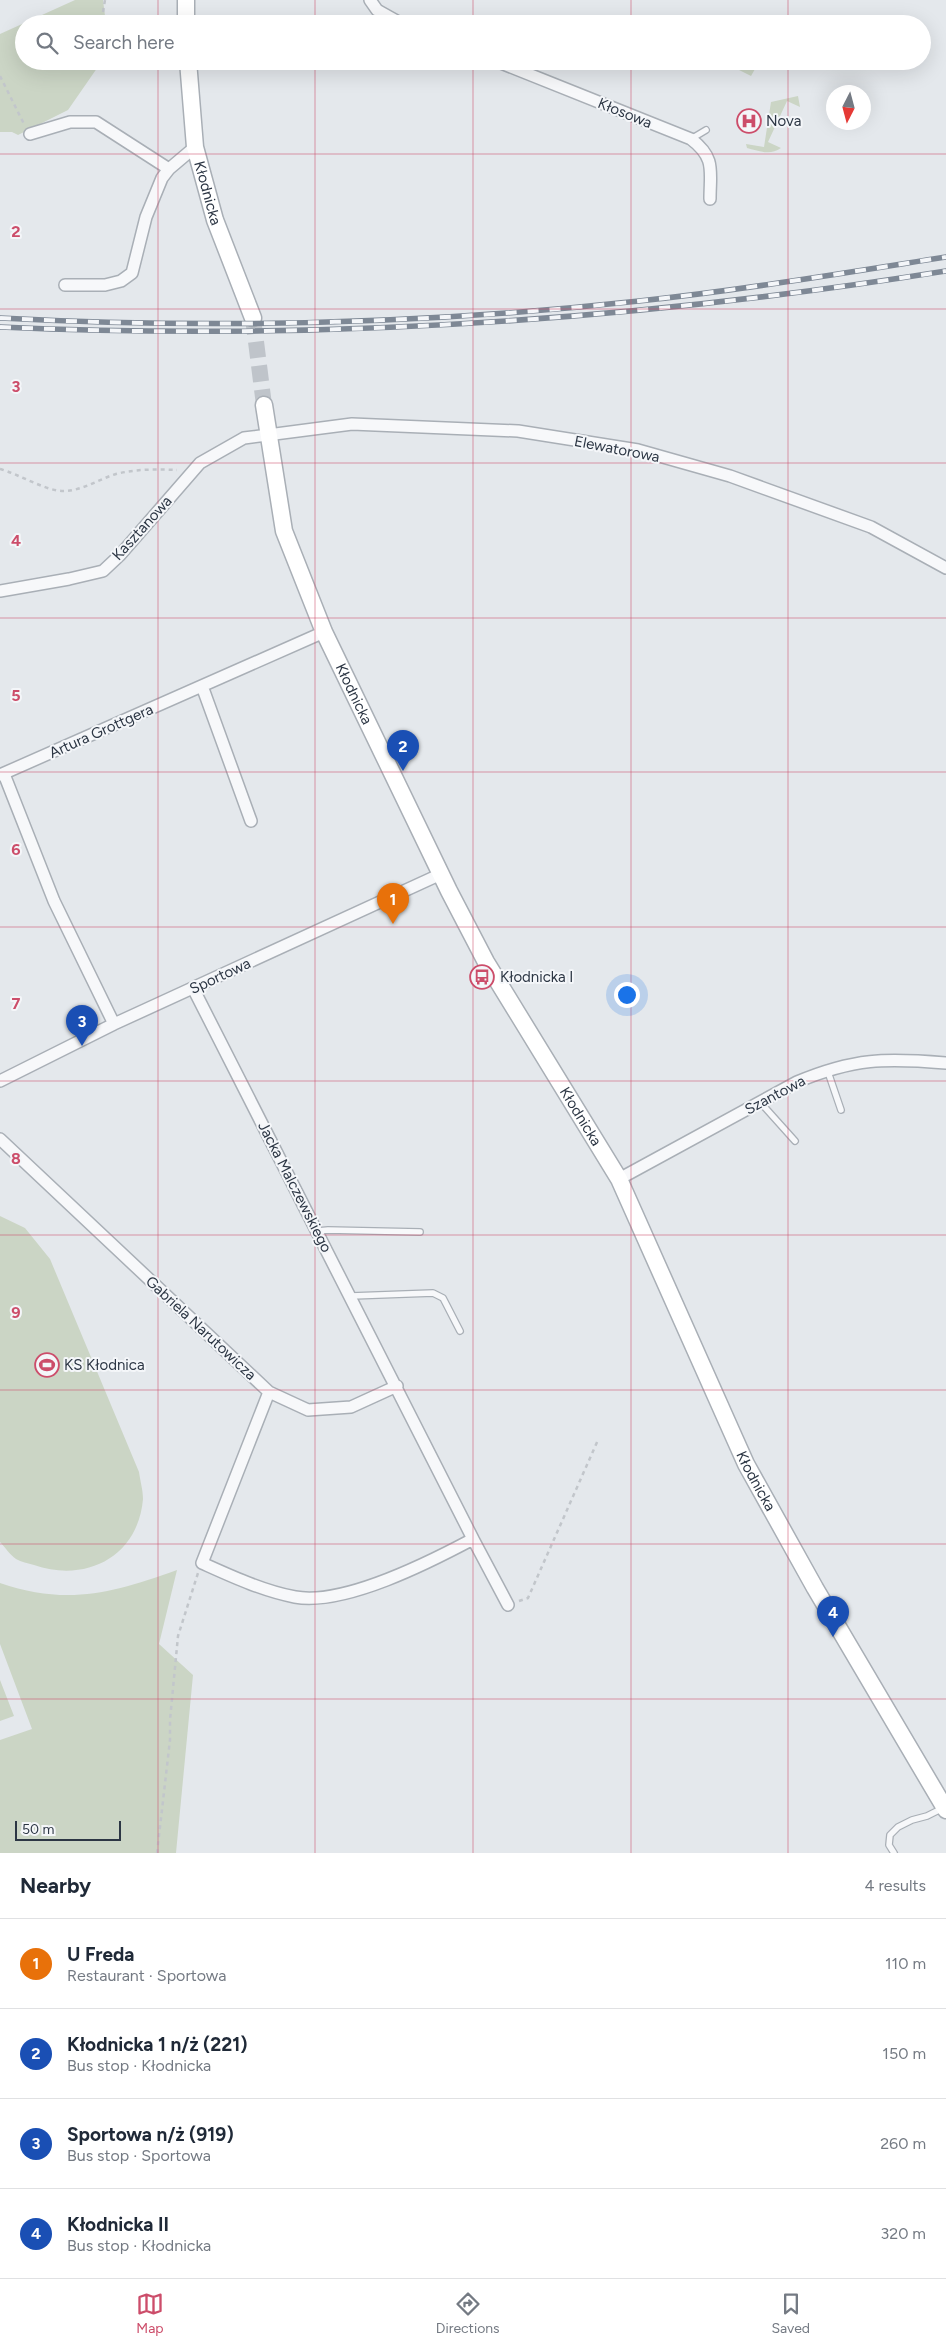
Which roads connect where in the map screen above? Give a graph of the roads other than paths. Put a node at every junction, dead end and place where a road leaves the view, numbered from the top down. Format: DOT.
graph roads {
  1 [pos="186,0"];
  2 [pos="370,0"];
  3 [pos="186,15"];
  4 [pos="386,15"];
  5 [pos="189,70"];
  6 [pos="518,70"];
  7 [pos="706,130"];
  8 [pos="30,134"];
  9 [pos="691,139"];
  10 [pos="195,147"];
  11 [pos="169,169"];
  12 [pos="710,199"];
  13 [pos="65,285"];
  14 [pos="253,318"];
  15 [pos="264,405"];
  16 [pos="268,435"];
  17 [pos="946,568"];
  18 [pos="0,591"];
  19 [pos="324,632"];
  20 [pos="202,686"];
  21 [pos="2,774"];
  22 [pos="251,821"];
  23 [pos="441,874"];
  24 [pos="193,988"];
  25 [pos="114,1024"];
  26 [pos="946,1062"];
  27 [pos="827,1069"];
  28 [pos="0,1081"];
  29 [pos="760,1102"];
  30 [pos="841,1110"];
  31 [pos="0,1139"];
  32 [pos="795,1141"];
  33 [pos="619,1179"];
  34 [pos="318,1231"];
  35 [pos="420,1232"];
  36 [pos="351,1296"];
  37 [pos="460,1331"];
  38 [pos="397,1386"];
  39 [pos="269,1392"];
  40 [pos="473,1539"];
  41 [pos="508,1605"];
  42 [pos="945,1808"];
  43 [pos="894,1853"];
  1 -- 3 [label="main road"];
  2 -- 4 [label="street"];
  5 -- 10 [label="main road, Kłodnicka"];
  6 -- 9 [label="street, Kłosowa"];
  7 -- 9 [label="lane"];
  8 -- 11 [label="street"];
  9 -- 12 [label="street, Kłosowa"];
  10 -- 11 [label="street"];
  10 -- 14 [label="main road, Kłodnicka"];
  11 -- 13 [label="street"];
  15 -- 16 [label="main road, Kłodnicka"];
  16 -- 17 [label="street, Elewatorowa"];
  16 -- 18 [label="street, Kasztanowa"];
  16 -- 19 [label="main road, Kłodnicka"];
  19 -- 20 [label="street, Artura Grottgera"];
  19 -- 23 [label="main road, Kłodnicka"];
  20 -- 21 [label="street, Artura Grottgera"];
  20 -- 22 [label="street"];
  21 -- 25 [label="street"];
  23 -- 24 [label="street, Sportowa"];
  23 -- 33 [label="main road, Kłodnicka"];
  24 -- 25 [label="street, Sportowa"];
  24 -- 34 [label="street, Jacka Malczewskiego"];
  25 -- 28 [label="street, Sportowa"];
  26 -- 27 [label="street, Szantowa"];
  27 -- 29 [label="street, Szantowa"];
  27 -- 30 [label="lane"];
  29 -- 32 [label="lane"];
  29 -- 33 [label="street, Szantowa"];
  31 -- 39 [label="street, Gabriela Narutowicza"];
  33 -- 42 [label="main road, Kłodnicka"];
  34 -- 35 [label="lane"];
  34 -- 36 [label="street, Jacka Malczewskiego"];
  36 -- 37 [label="lane"];
  36 -- 38 [label="street, Jacka Malczewskiego"];
  38 -- 39 [label="street"];
  38 -- 40 [label="street, Jacka Malczewskiego"];
  39 -- 40 [label="street, Gabriela Narutowicza"];
  40 -- 41 [label="street, Jacka Malczewskiego"];
  42 -- 43 [label="lane"];
}
